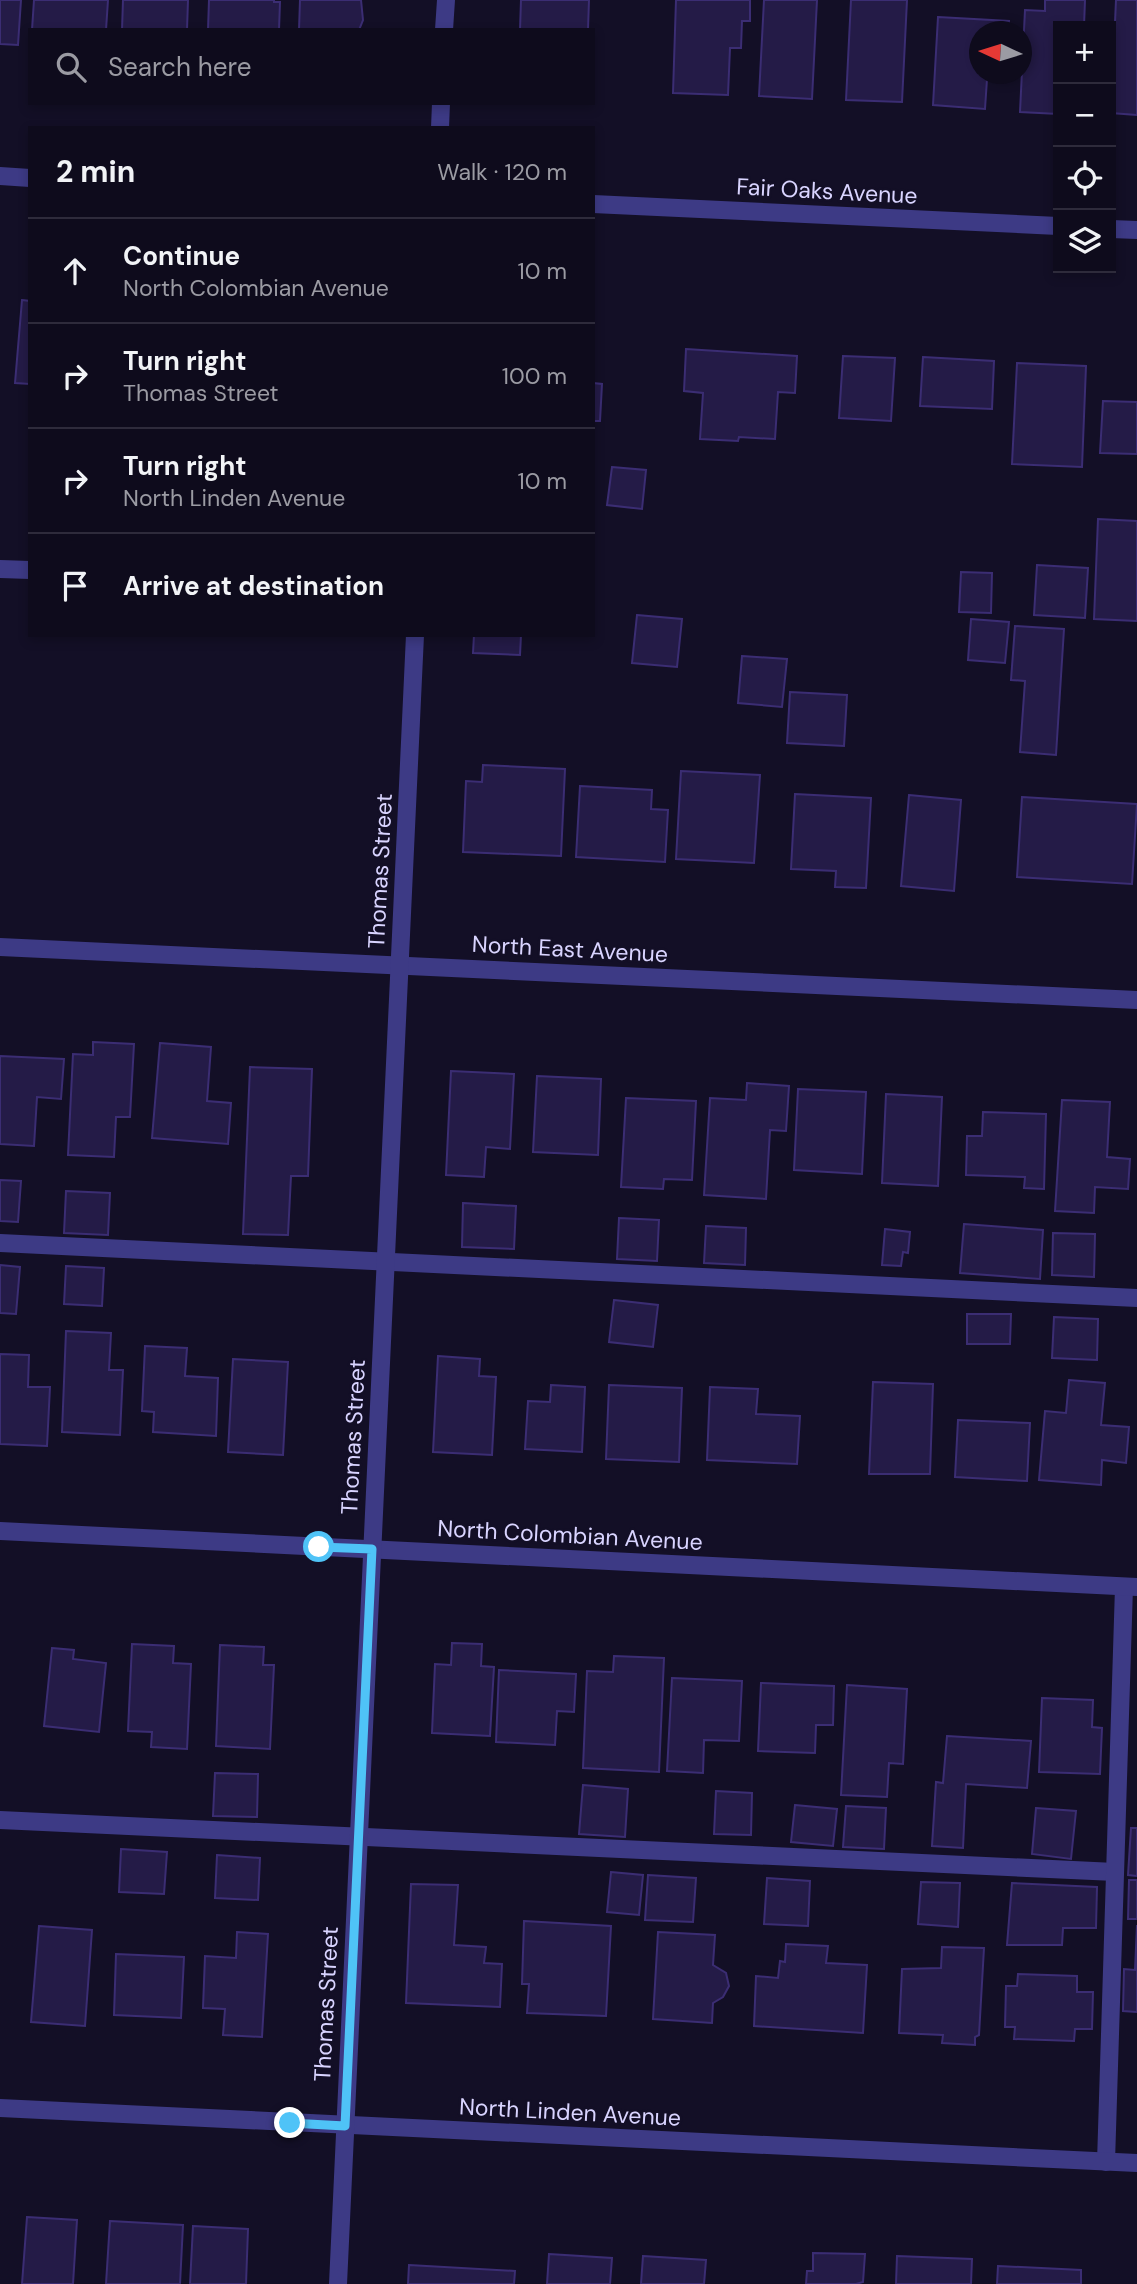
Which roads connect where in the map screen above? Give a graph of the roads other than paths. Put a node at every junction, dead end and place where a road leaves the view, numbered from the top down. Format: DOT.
graph roads {
  1 [pos="446,0"];
  2 [pos="444,28"];
  3 [pos="441,105"];
  4 [pos="440,126"];
  5 [pos="0,176"];
  6 [pos="28,177"];
  7 [pos="595,204"];
  8 [pos="1053,226"];
  9 [pos="1116,229"];
  10 [pos="1137,230"];
  11 [pos="0,569"];
  12 [pos="28,570"];
  13 [pos="415,637"];
  14 [pos="0,947"];
  15 [pos="400,966"];
  16 [pos="1137,1000"];
  17 [pos="0,1243"];
  18 [pos="386,1262"];
  19 [pos="1137,1298"];
  20 [pos="0,1531"];
  21 [pos="372,1549"];
  22 [pos="1130,1587"];
  23 [pos="0,1820"];
  24 [pos="358,1836"];
  25 [pos="1115,1872"];
  26 [pos="0,2108"];
  27 [pos="345,2126"];
  28 [pos="1106,2162"];
  29 [pos="1137,2164"];
  30 [pos="338,2284"];
  1 -- 2 [label="street"];
  3 -- 4 [label="street"];
  5 -- 6 [label="street"];
  7 -- 8 [label="street, Fair Oaks Avenue"];
  9 -- 10 [label="street"];
  11 -- 12 [label="street"];
  13 -- 15 [label="street, Thomas Street"];
  14 -- 15 [label="street, North East Avenue"];
  15 -- 16 [label="street, North East Avenue"];
  15 -- 18 [label="street, Thomas Street"];
  17 -- 18 [label="street"];
  18 -- 19 [label="street"];
  18 -- 21 [label="street, Thomas Street"];
  20 -- 21 [label="street, North Colombian Avenue"];
  21 -- 22 [label="street, North Colombian Avenue"];
  21 -- 24 [label="street, Thomas Street"];
  22 -- 25 [label="street"];
  23 -- 24 [label="street"];
  24 -- 25 [label="street"];
  24 -- 27 [label="street, Thomas Street"];
  25 -- 28 [label="street"];
  26 -- 27 [label="street, North Linden Avenue"];
  27 -- 28 [label="street, North Linden Avenue"];
  27 -- 30 [label="street, Thomas Street"];
  28 -- 29 [label="street, North Linden Avenue"];
}
